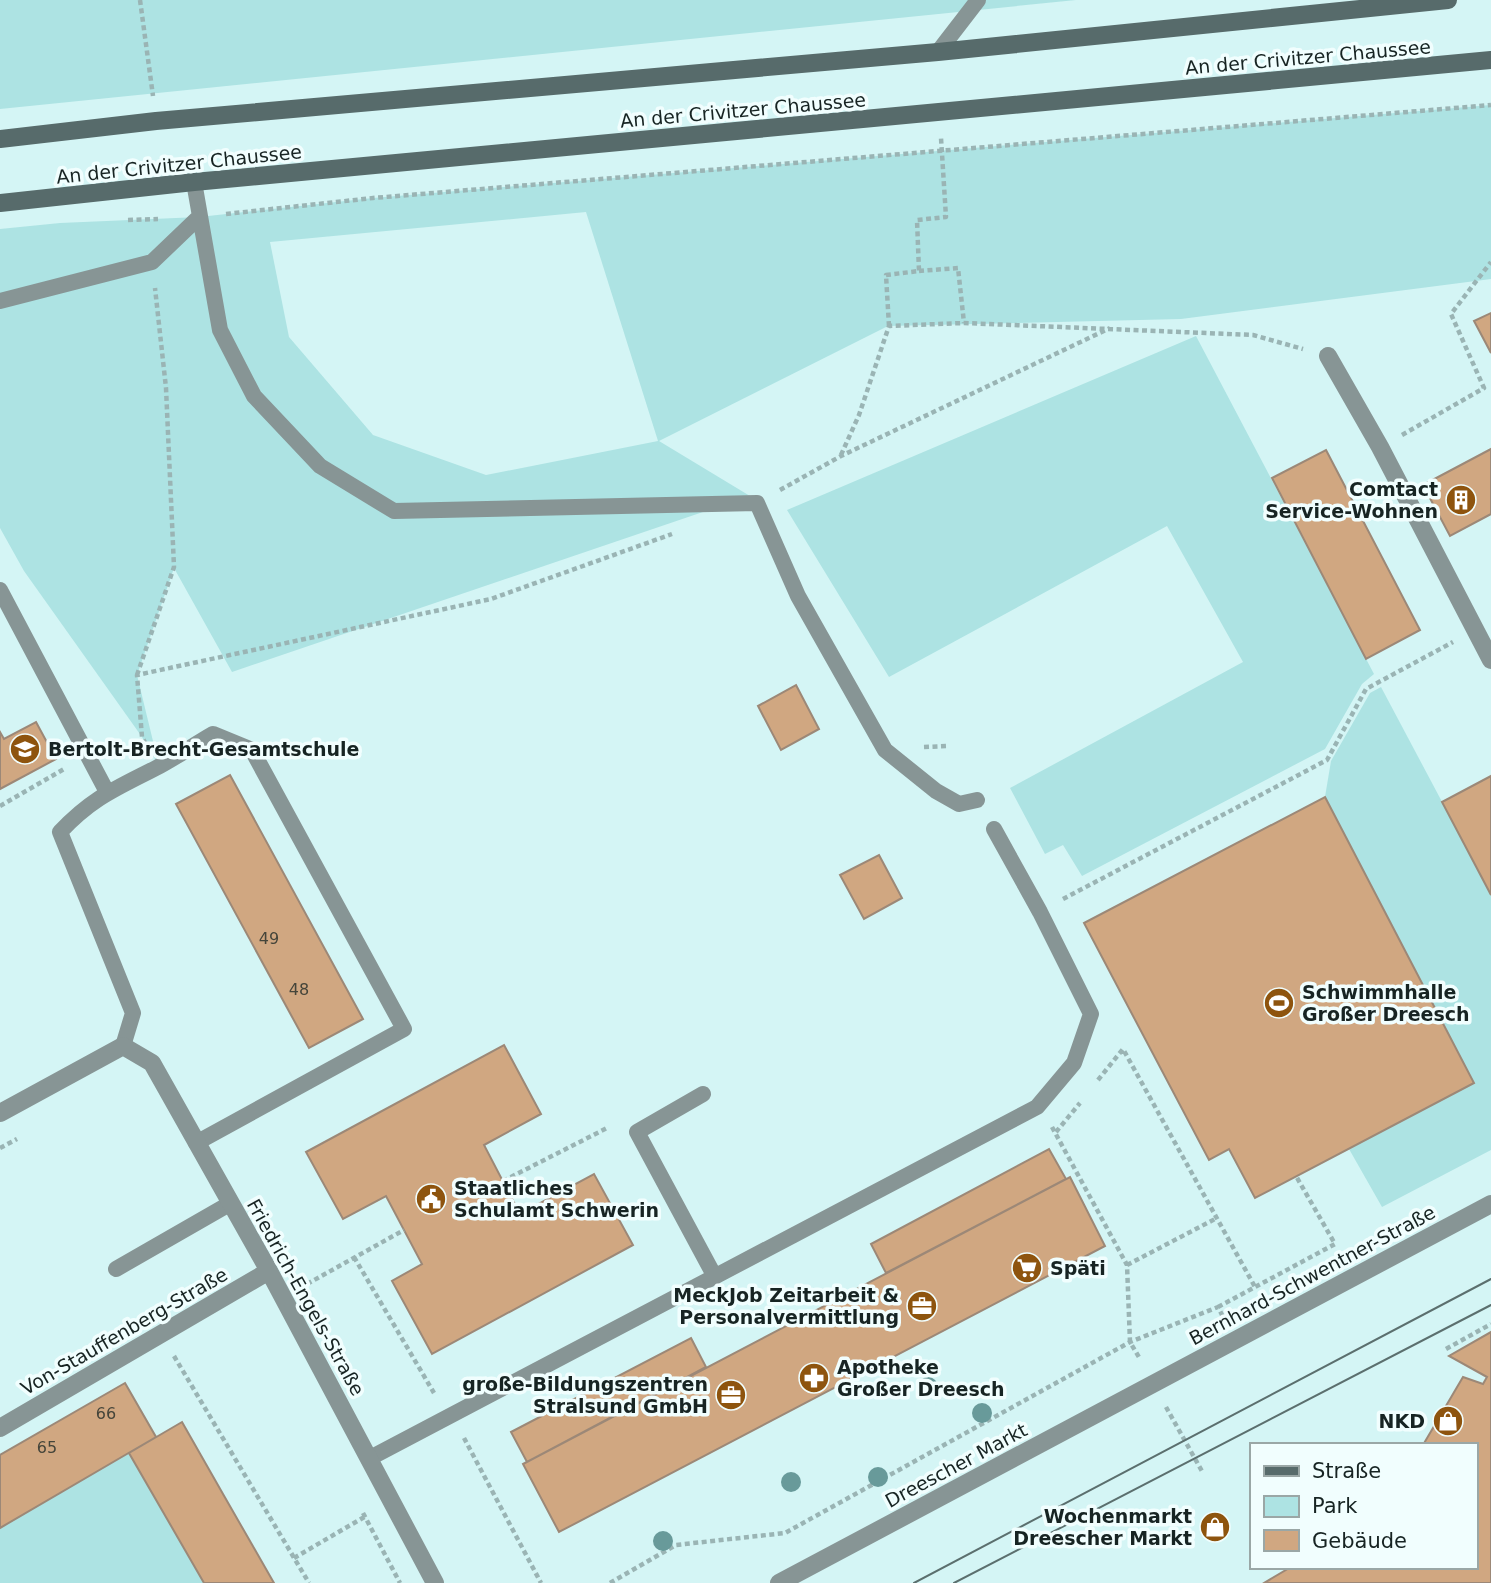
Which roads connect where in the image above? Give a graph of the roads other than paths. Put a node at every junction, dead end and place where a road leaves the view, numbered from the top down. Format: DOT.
graph roads {
  1 [pos="978,0"];
  2 [pos="1448,0"];
  3 [pos="938,52"];
  4 [pos="1491,61"];
  5 [pos="0,139"];
  6 [pos="194,182"];
  7 [pos="0,203"];
  8 [pos="199,217"];
  9 [pos="0,301"];
  10 [pos="1328,356"];
  11 [pos="0,590"];
  12 [pos="1491,660"];
  13 [pos="107,792"];
  14 [pos="977,800"];
  15 [pos="994,829"];
  16 [pos="124,1046"];
  17 [pos="703,1094"];
  18 [pos="0,1113"];
  19 [pos="196,1143"];
  20 [pos="231,1203"];
  21 [pos="1491,1204"];
  22 [pos="116,1269"];
  23 [pos="269,1271"];
  24 [pos="715,1277"];
  25 [pos="1153,1384"];
  26 [pos="0,1429"];
  27 [pos="370,1458"];
  28 [pos="435,1583"];
  29 [pos="779,1583"];
  1 -- 3 [label="lane"];
  2 -- 3 [label="street, An der Crivitzer Chaussee"];
  3 -- 5 [label="street, An der Crivitzer Chaussee"];
  4 -- 6 [label="street, An der Crivitzer Chaussee"];
  6 -- 7 [label="street, An der Crivitzer Chaussee"];
  6 -- 8 [label="lane"];
  8 -- 9 [label="lane"];
  8 -- 14 [label="lane"];
  10 -- 12 [label="street"];
  11 -- 13 [label="lane"];
  13 -- 16 [label="lane"];
  13 -- 19 [label="lane"];
  15 -- 24 [label="lane"];
  16 -- 18 [label="street"];
  16 -- 19 [label="street, Friedrich-Engels-Straße"];
  17 -- 24 [label="lane"];
  19 -- 20 [label="street, Friedrich-Engels-Straße"];
  20 -- 22 [label="lane"];
  20 -- 23 [label="street, Friedrich-Engels-Straße"];
  21 -- 25 [label="street, Bernhard-Schwentner-Straße"];
  23 -- 26 [label="street, Von-Stauffenberg-Straße"];
  23 -- 27 [label="street, Friedrich-Engels-Straße"];
  24 -- 27 [label="lane"];
  25 -- 29 [label="street, Dreescher Markt"];
  27 -- 28 [label="street, Friedrich-Engels-Straße"];
}
